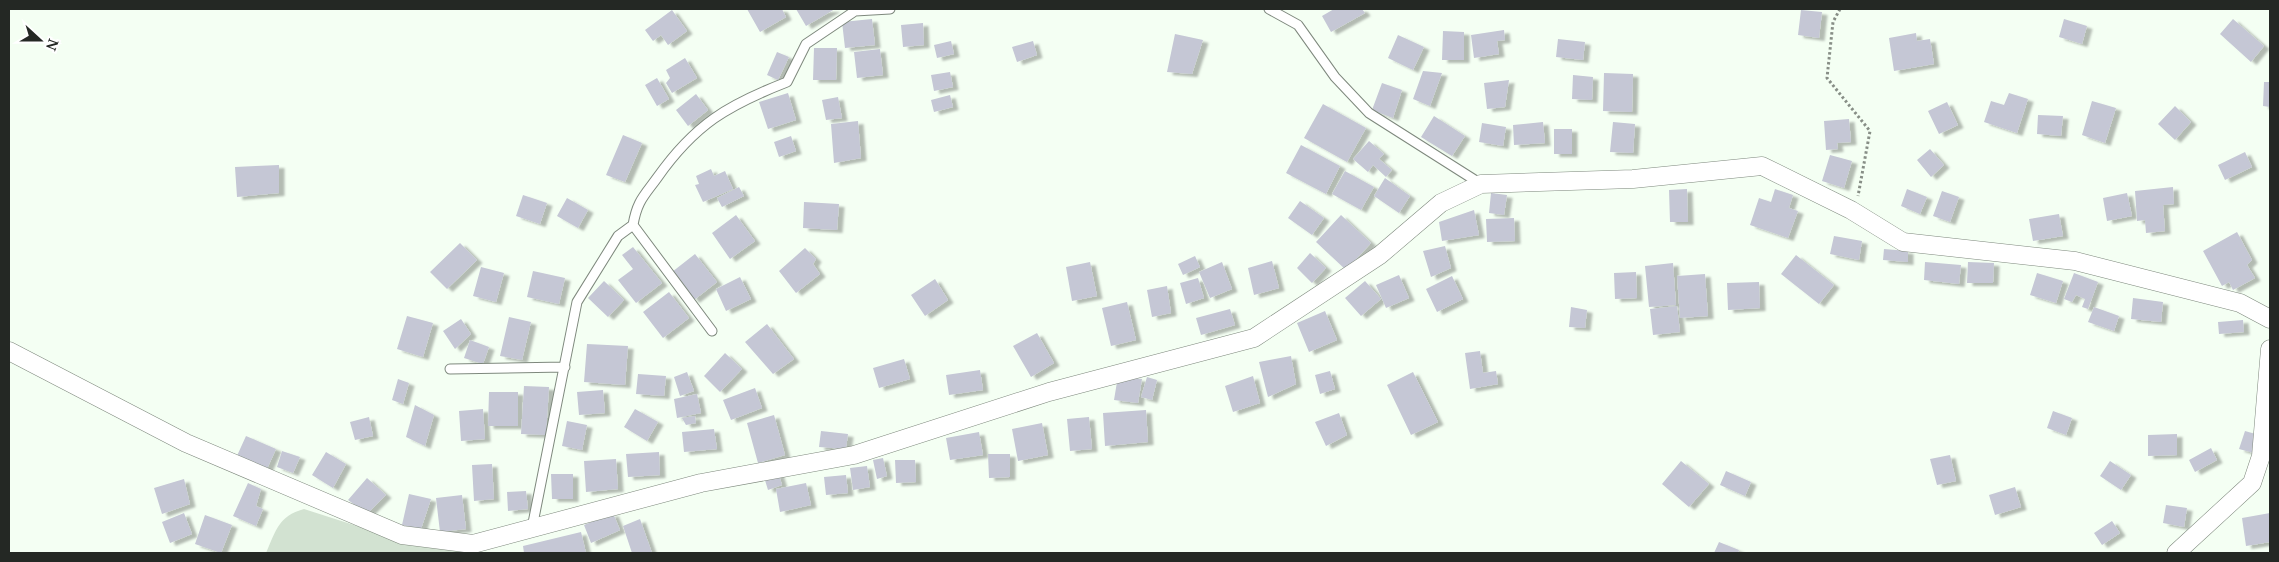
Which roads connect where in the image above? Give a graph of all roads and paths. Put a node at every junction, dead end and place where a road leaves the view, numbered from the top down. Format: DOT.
graph roads {
  1 [pos="890,9"];
  2 [pos="1269,9"];
  3 [pos="1840,9"];
  4 [pos="1481,184"];
  5 [pos="1851,210"];
  6 [pos="634,225"];
  7 [pos="2270,319"];
  8 [pos="712,331"];
  9 [pos="2270,349"];
  10 [pos="9,350"];
  11 [pos="564,367"];
  12 [pos="450,369"];
  13 [pos="532,528"];
  14 [pos="2176,553"];
  1 -- 6 [label="lane"];
  2 -- 4 [label="lane"];
  3 -- 5 [label="path"];
  4 -- 5 [label="street"];
  4 -- 13 [label="street"];
  5 -- 7 [label="street"];
  6 -- 8 [label="lane"];
  6 -- 11 [label="lane"];
  9 -- 14 [label="street"];
  10 -- 13 [label="street"];
  11 -- 12 [label="lane"];
  11 -- 13 [label="lane"];
}
